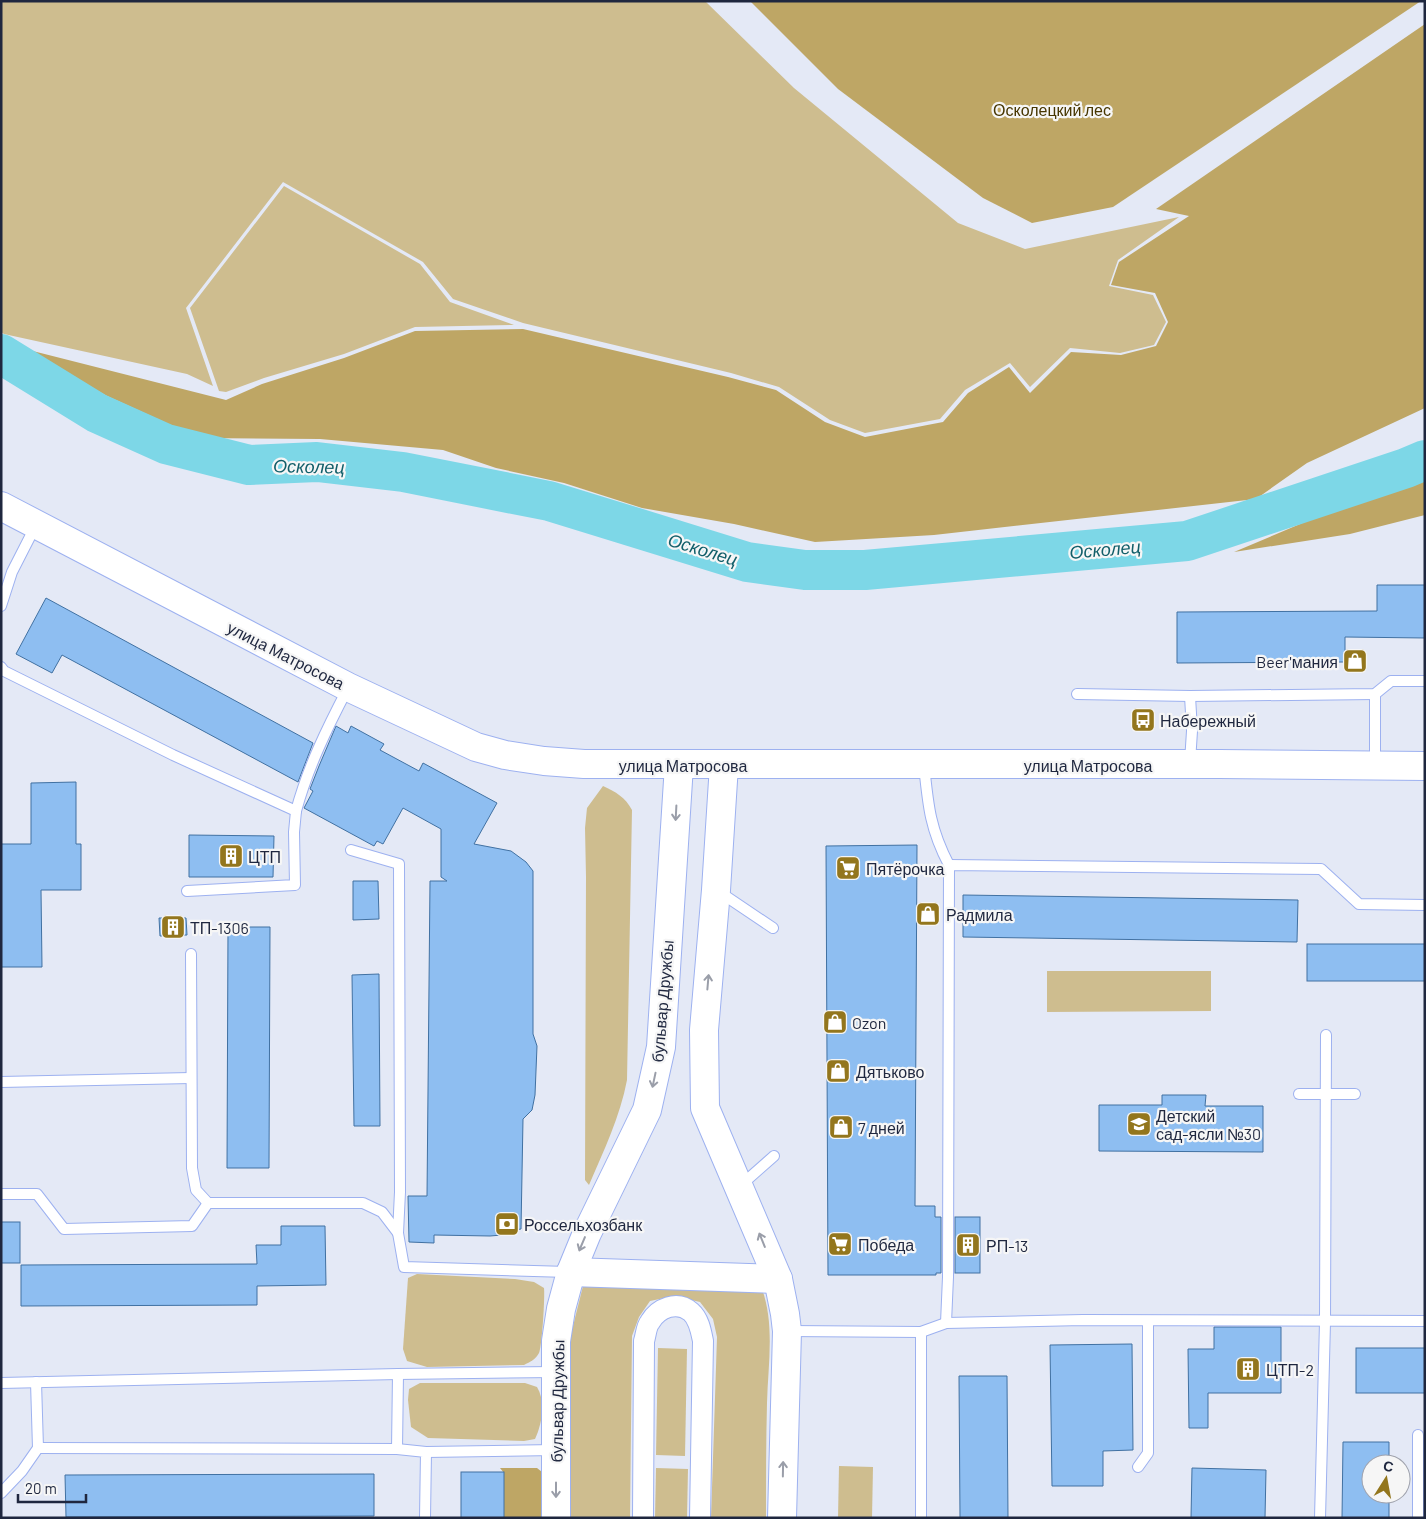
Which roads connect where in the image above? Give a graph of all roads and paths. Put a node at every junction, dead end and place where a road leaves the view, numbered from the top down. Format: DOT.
graph roads {
  1 [pos="1,506"];
  2 [pos="36,524"];
  3 [pos="1,606"];
  4 [pos="1,667"];
  5 [pos="1425,681"];
  6 [pos="348,687"];
  7 [pos="1077,694"];
  8 [pos="1375,694"];
  9 [pos="1190,696"];
  10 [pos="924,764"];
  11 [pos="1190,764"];
  12 [pos="679,765"];
  13 [pos="724,765"];
  14 [pos="1375,766"];
  15 [pos="1425,766"];
  16 [pos="296,811"];
  17 [pos="351,850"];
  18 [pos="949,865"];
  19 [pos="716,890"];
  20 [pos="187,891"];
  21 [pos="1425,905"];
  22 [pos="773,928"];
  23 [pos="192,954"];
  24 [pos="1326,1034"];
  25 [pos="192,1078"];
  26 [pos="1,1082"];
  27 [pos="1300,1094"];
  28 [pos="1326,1094"];
  29 [pos="1355,1094"];
  30 [pos="774,1156"];
  31 [pos="740,1186"];
  32 [pos="1,1194"];
  33 [pos="208,1203"];
  34 [pos="398,1233"];
  35 [pos="571,1272"];
  36 [pos="778,1280"];
  37 [pos="1148,1321"];
  38 [pos="1425,1321"];
  39 [pos="1325,1322"];
  40 [pos="946,1323"];
  41 [pos="787,1331"];
  42 [pos="921,1332"];
  43 [pos="556,1372"];
  44 [pos="398,1374"];
  45 [pos="36,1382"];
  46 [pos="1,1383"];
  47 [pos="1418,1435"];
  48 [pos="38,1448"];
  49 [pos="397,1450"];
  50 [pos="556,1450"];
  51 [pos="426,1452"];
  52 [pos="1138,1466"];
  53 [pos="1,1493"];
  54 [pos="425,1518"];
  55 [pos="556,1518"];
  56 [pos="642,1518"];
  57 [pos="700,1518"];
  58 [pos="782,1518"];
  59 [pos="921,1518"];
  60 [pos="1320,1518"];
  61 [pos="1418,1518"];
  1 -- 2 [label="main road, улица Матросова"];
  2 -- 3 [label="lane"];
  2 -- 6 [label="main road, улица Матросова"];
  4 -- 16 [label="lane"];
  5 -- 8 [label="lane"];
  6 -- 12 [label="main road, улица Матросова"];
  6 -- 16 [label="lane"];
  7 -- 9 [label="lane"];
  8 -- 9 [label="lane"];
  8 -- 14 [label="lane"];
  9 -- 11 [label="lane"];
  10 -- 11 [label="main road, улица Матросова"];
  10 -- 13 [label="main road, улица Матросова"];
  10 -- 18 [label="lane"];
  11 -- 14 [label="main road, улица Матросова"];
  12 -- 13 [label="main road, улица Матросова"];
  12 -- 35 [label="main road, бульвар Дружбы, one-way"];
  13 -- 19 [label="main road"];
  14 -- 15 [label="main road, улица Матросова"];
  16 -- 20 [label="lane"];
  17 -- 34 [label="lane"];
  18 -- 21 [label="lane"];
  18 -- 40 [label="lane"];
  19 -- 22 [label="lane"];
  31 -- 19 [label="main road, one-way"];
  23 -- 25 [label="lane"];
  24 -- 28 [label="lane"];
  25 -- 26 [label="lane"];
  25 -- 33 [label="lane"];
  27 -- 28 [label="lane"];
  28 -- 29 [label="lane"];
  28 -- 39 [label="lane"];
  30 -- 31 [label="lane"];
  36 -- 31 [label="main road, one-way"];
  32 -- 33 [label="lane"];
  33 -- 34 [label="lane"];
  34 -- 35 [label="lane"];
  35 -- 36 [label="main road"];
  35 -- 43 [label="main road, бульвар Дружбы"];
  36 -- 41 [label="main road"];
  37 -- 39 [label="lane"];
  37 -- 40 [label="lane"];
  37 -- 52 [label="lane"];
  38 -- 39 [label="lane"];
  39 -- 60 [label="lane"];
  40 -- 42 [label="lane"];
  41 -- 42 [label="lane"];
  58 -- 41 [label="main road, one-way"];
  42 -- 59 [label="lane"];
  43 -- 44 [label="lane"];
  43 -- 50 [label="main road, бульвар Дружбы"];
  44 -- 45 [label="lane"];
  44 -- 49 [label="lane"];
  45 -- 46 [label="lane"];
  45 -- 48 [label="lane"];
  47 -- 61 [label="lane"];
  48 -- 49 [label="lane"];
  48 -- 53 [label="lane"];
  49 -- 51 [label="lane"];
  50 -- 51 [label="lane"];
  50 -- 55 [label="main road, бульвар Дружбы, one-way"];
  51 -- 54 [label="lane"];
  56 -- 57 [label="street"];
}
